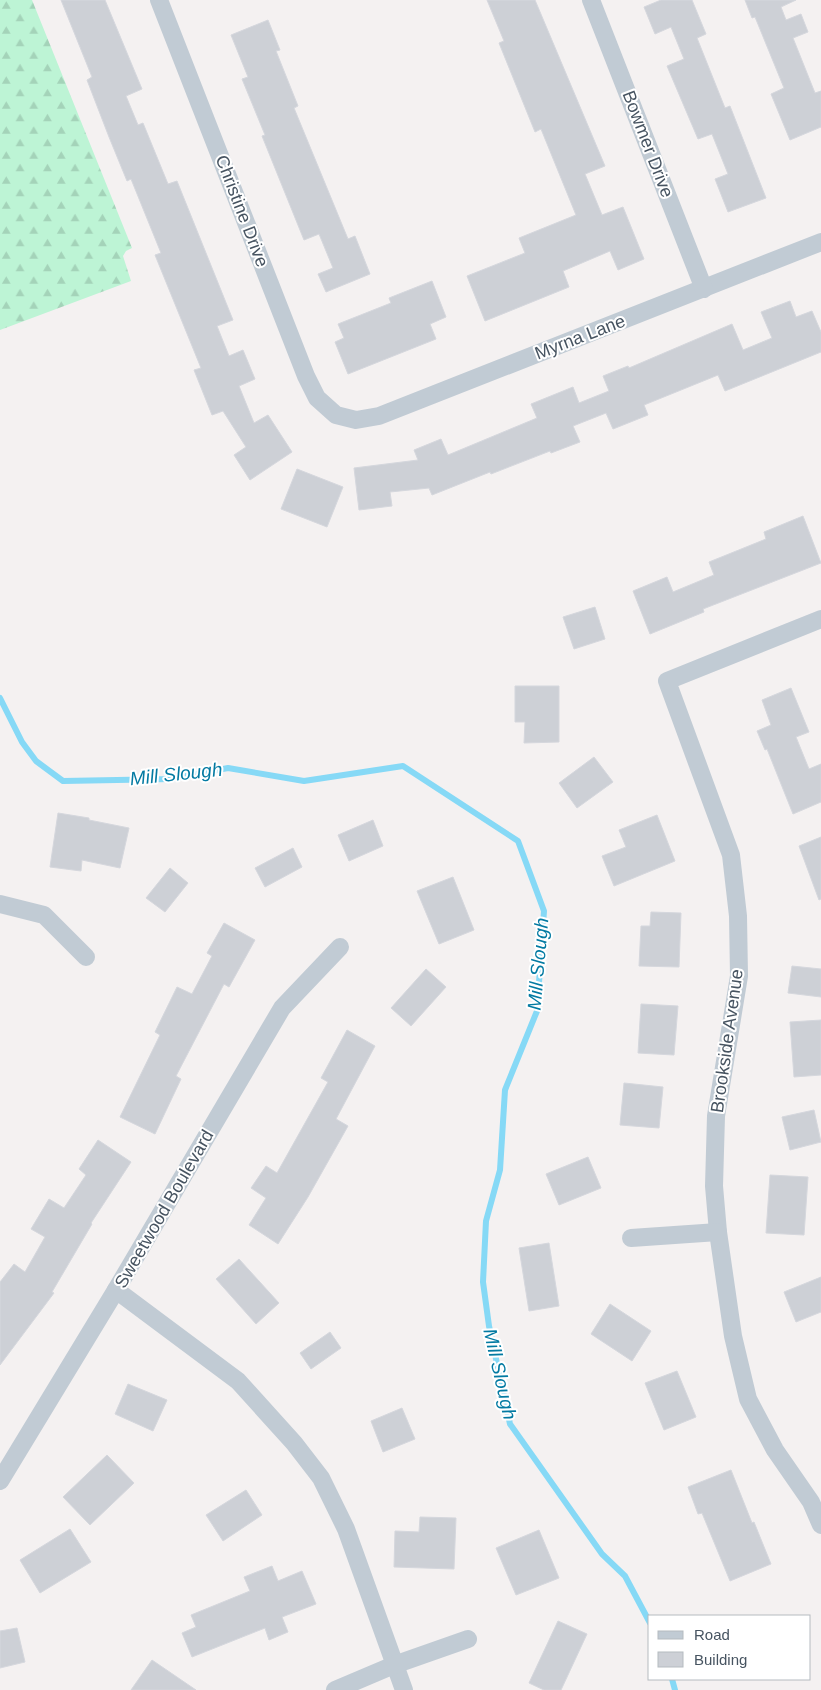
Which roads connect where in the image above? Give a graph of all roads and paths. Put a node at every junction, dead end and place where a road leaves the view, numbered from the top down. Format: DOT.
graph roads {
  1 [pos="159,0"];
  2 [pos="591,0"];
  3 [pos="821,242"];
  4 [pos="704,289"];
  5 [pos="336,415"];
  6 [pos="821,619"];
  7 [pos="0,904"];
  8 [pos="340,947"];
  9 [pos="86,958"];
  10 [pos="718,1232"];
  11 [pos="631,1238"];
  12 [pos="116,1290"];
  13 [pos="0,1481"];
  14 [pos="821,1525"];
  15 [pos="468,1639"];
  16 [pos="394,1665"];
  17 [pos="335,1690"];
  18 [pos="404,1690"];
  1 -- 5 [label="street, Christine Drive"];
  2 -- 4 [label="street, Bowmer Drive"];
  3 -- 4 [label="street, Myrna Lane"];
  4 -- 5 [label="street, Myrna Lane"];
  6 -- 10 [label="street, Brookside Avenue"];
  7 -- 9 [label="street"];
  8 -- 12 [label="street, Sweetwood Boulevard"];
  10 -- 11 [label="street"];
  10 -- 14 [label="street, Brookside Avenue"];
  12 -- 13 [label="street, Sweetwood Boulevard"];
  12 -- 16 [label="street"];
  15 -- 16 [label="street"];
  16 -- 17 [label="street"];
  16 -- 18 [label="street"];
}
